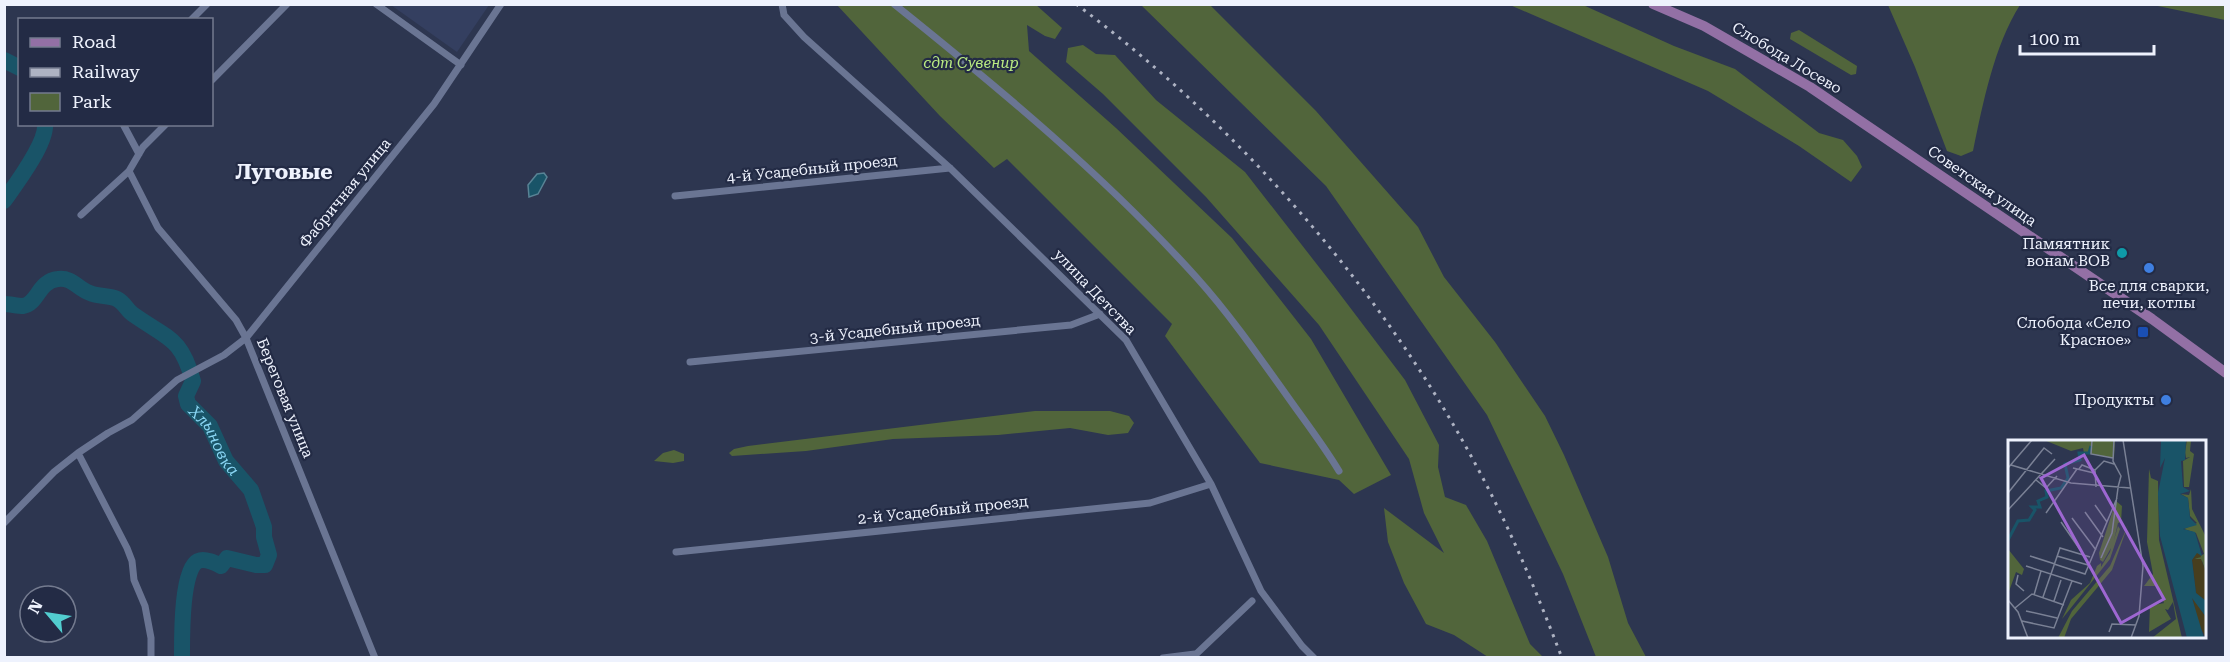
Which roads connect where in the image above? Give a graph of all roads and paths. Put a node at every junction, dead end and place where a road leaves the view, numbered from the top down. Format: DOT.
graph roads {
  1 [pos="207,4"];
  2 [pos="287,4"];
  3 [pos="376,4"];
  4 [pos="501,4"];
  5 [pos="782,4"];
  6 [pos="894,4"];
  7 [pos="1653,4"];
  8 [pos="193,18"];
  9 [pos="460,65"];
  10 [pos="213,79"];
  11 [pos="124,126"];
  12 [pos="164,126"];
  13 [pos="1869,127"];
  14 [pos="139,154"];
  15 [pos="950,168"];
  16 [pos="129,171"];
  17 [pos="675,196"];
  18 [pos="81,215"];
  19 [pos="1100,314"];
  20 [pos="246,338"];
  21 [pos="690,362"];
  22 [pos="2226,373"];
  23 [pos="78,453"];
  24 [pos="1339,471"];
  25 [pos="1211,484"];
  26 [pos="4,523"];
  27 [pos="676,552"];
  28 [pos="1252,601"];
  29 [pos="1194,656"];
  30 [pos="151,657"];
  31 [pos="375,657"];
  32 [pos="1163,657"];
  33 [pos="1314,657"];
  1 -- 8 [label="street"];
  2 -- 10 [label="street"];
  3 -- 9 [label="street"];
  4 -- 9 [label="street, Фабричная улица"];
  5 -- 15 [label="street, улица Детства"];
  6 -- 24 [label="street"];
  7 -- 13 [label="main road, Слобода Лосево"];
  9 -- 20 [label="street, Фабричная улица"];
  11 -- 14 [label="street"];
  12 -- 14 [label="street"];
  13 -- 22 [label="main road, Советская улица"];
  14 -- 16 [label="street"];
  15 -- 17 [label="street, 4-й Усадебный проезд"];
  15 -- 19 [label="street, улица Детства"];
  16 -- 18 [label="street"];
  16 -- 20 [label="street, Береговая улица"];
  19 -- 21 [label="street, 3-й Усадебный проезд"];
  19 -- 25 [label="street, улица Детства"];
  20 -- 23 [label="street, Фабричная улица"];
  20 -- 31 [label="street, Береговая улица"];
  23 -- 26 [label="street, Фабричная улица"];
  23 -- 30 [label="street"];
  25 -- 27 [label="street, 2-й Усадебный проезд"];
  25 -- 33 [label="street, улица Детства"];
  28 -- 29 [label="street"];
  29 -- 32 [label="street"];
}
